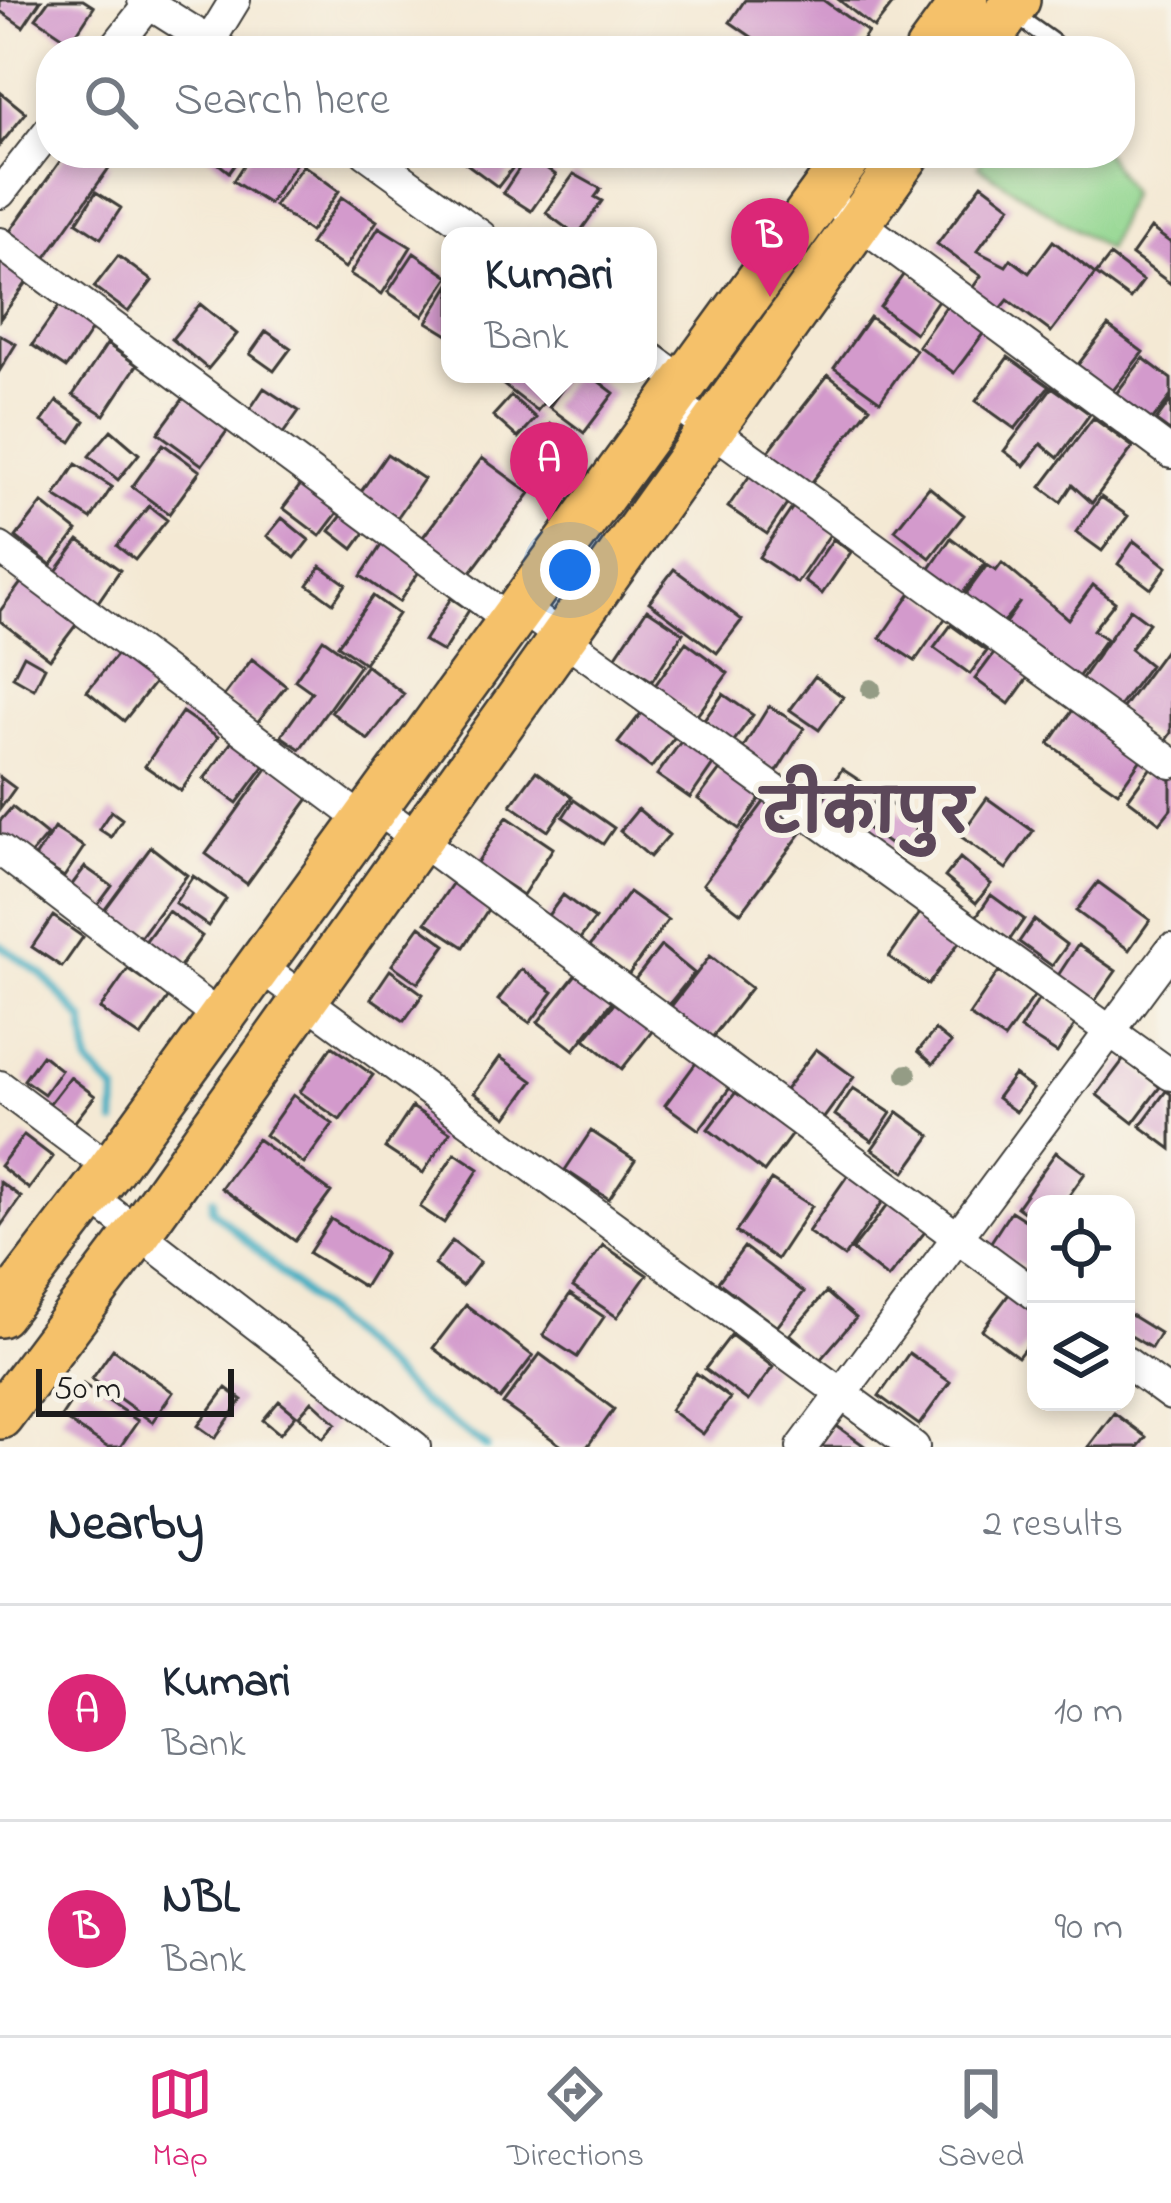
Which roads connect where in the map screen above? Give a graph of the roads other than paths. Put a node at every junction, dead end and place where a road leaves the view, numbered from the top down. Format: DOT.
graph roads {
  1 [pos="235,0"];
  2 [pos="965,0"];
  3 [pos="146,2"];
  4 [pos="1006,4"];
  5 [pos="122,36"];
  6 [pos="201,36"];
  7 [pos="221,36"];
  8 [pos="939,36"];
  9 [pos="988,36"];
  10 [pos="1046,36"];
  11 [pos="36,147"];
  12 [pos="387,168"];
  13 [pos="842,168"];
  14 [pos="898,168"];
  15 [pos="0,193"];
  16 [pos="822,195"];
  17 [pos="859,223"];
  18 [pos="469,227"];
  19 [pos="0,243"];
  20 [pos="657,366"];
  21 [pos="679,392"];
  22 [pos="712,430"];
  23 [pos="1171,453"];
  24 [pos="0,548"];
  25 [pos="515,614"];
  26 [pos="560,636"];
  27 [pos="1171,763"];
  28 [pos="370,814"];
  29 [pos="419,839"];
  30 [pos="0,850"];
  31 [pos="1171,949"];
  32 [pos="259,966"];
  33 [pos="302,998"];
  34 [pos="222,1018"];
  35 [pos="1110,1031"];
  36 [pos="1171,1076"];
  37 [pos="0,1086"];
  38 [pos="107,1173"];
  39 [pos="138,1233"];
  40 [pos="959,1239"];
  41 [pos="1027,1288"];
  42 [pos="0,1314"];
  43 [pos="1135,1369"];
  44 [pos="842,1394"];
  45 [pos="1171,1395"];
  46 [pos="0,1416"];
  47 [pos="409,1445"];
  48 [pos="802,1447"];
  49 [pos="914,1447"];
  1 -- 7 [label="street"];
  2 -- 8 [label="main road"];
  3 -- 5 [label="street"];
  3 -- 6 [label="street"];
  4 -- 9 [label="main road"];
  4 -- 10 [label="lane"];
  11 -- 15 [label="street"];
  12 -- 18 [label="street"];
  13 -- 16 [label="main road"];
  14 -- 17 [label="main road"];
  16 -- 17 [label="street"];
  16 -- 21 [label="main road"];
  17 -- 22 [label="main road"];
  17 -- 23 [label="street"];
  19 -- 25 [label="street"];
  20 -- 21 [label="street"];
  21 -- 22 [label="street"];
  21 -- 25 [label="main road"];
  22 -- 26 [label="main road"];
  22 -- 27 [label="street"];
  24 -- 28 [label="street"];
  25 -- 26 [label="street"];
  25 -- 28 [label="main road"];
  26 -- 29 [label="main road"];
  26 -- 35 [label="street"];
  28 -- 29 [label="street"];
  28 -- 32 [label="main road"];
  29 -- 33 [label="main road"];
  29 -- 40 [label="street"];
  30 -- 34 [label="street"];
  31 -- 35 [label="street"];
  32 -- 33 [label="street"];
  32 -- 34 [label="main road"];
  33 -- 39 [label="main road"];
  33 -- 44 [label="street"];
  34 -- 38 [label="main road"];
  35 -- 36 [label="street"];
  35 -- 40 [label="street"];
  37 -- 38 [label="street"];
  38 -- 39 [label="street"];
  38 -- 42 [label="main road"];
  39 -- 46 [label="main road"];
  39 -- 47 [label="street"];
  40 -- 41 [label="street"];
  40 -- 44 [label="street"];
  43 -- 45 [label="street"];
  44 -- 48 [label="street"];
  44 -- 49 [label="street"];
}
